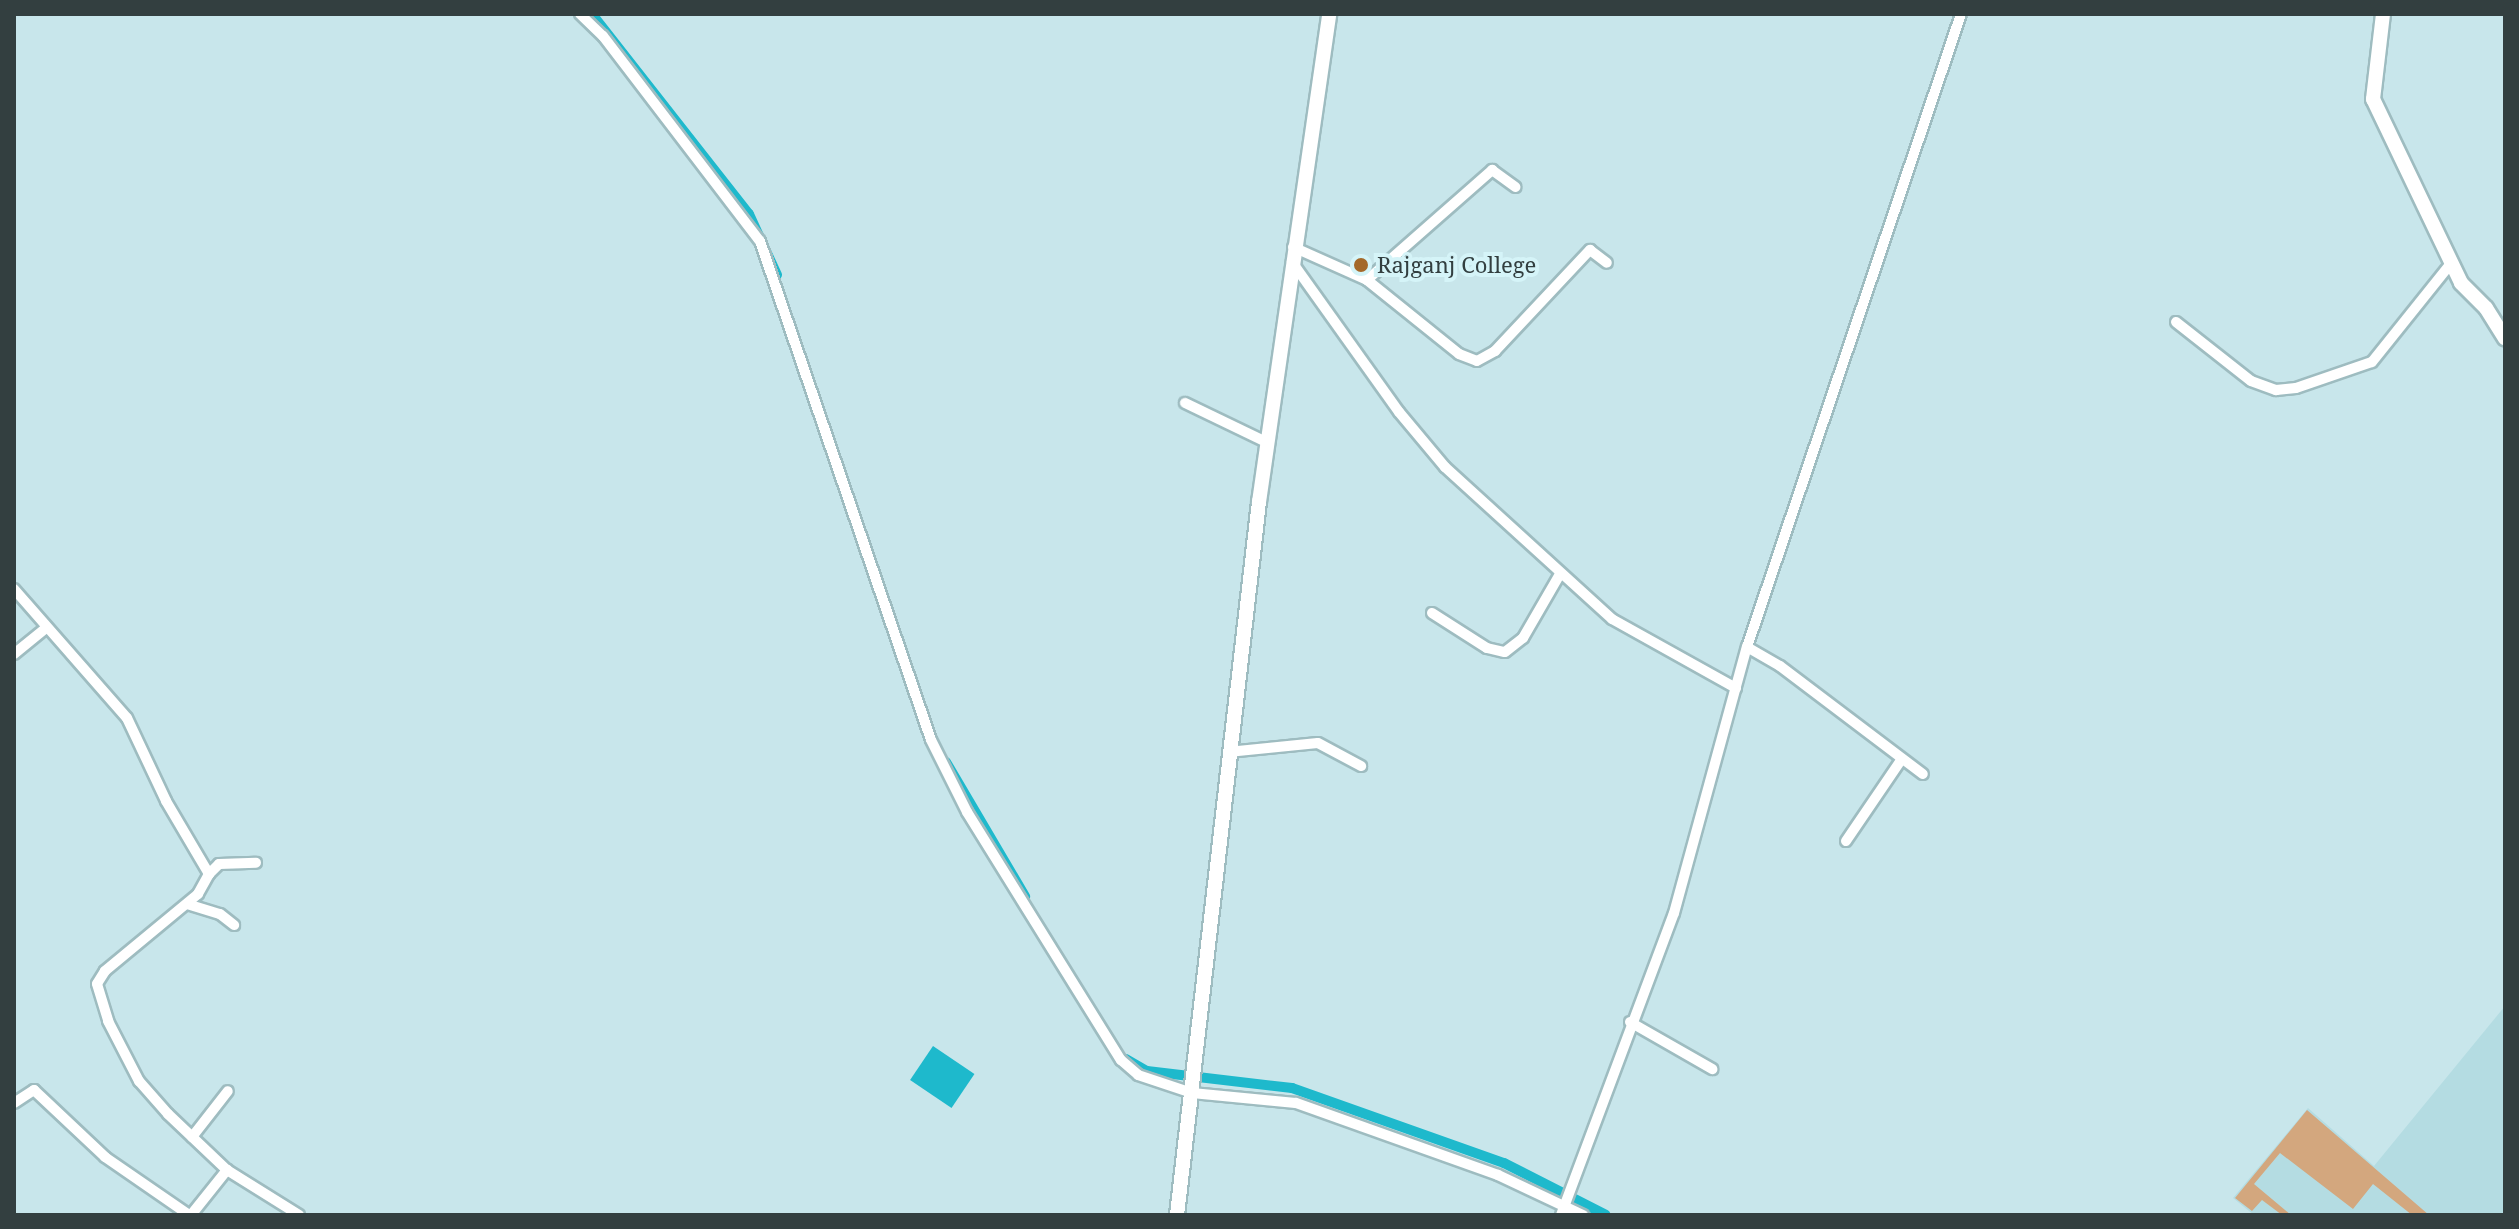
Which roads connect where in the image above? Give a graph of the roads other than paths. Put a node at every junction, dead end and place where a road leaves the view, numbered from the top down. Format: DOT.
graph roads {
  1 [pos="580,14"];
  2 [pos="1329,14"];
  3 [pos="1961,14"];
  4 [pos="2383,14"];
  5 [pos="1515,187"];
  6 [pos="1292,254"];
  7 [pos="2452,262"];
  8 [pos="1607,263"];
  9 [pos="1367,280"];
  10 [pos="2176,322"];
  11 [pos="2505,339"];
  12 [pos="1185,403"];
  13 [pos="1268,443"];
  14 [pos="1560,574"];
  15 [pos="14,589"];
  16 [pos="1432,613"];
  17 [pos="46,628"];
  18 [pos="1747,647"];
  19 [pos="14,654"];
  20 [pos="1736,688"];
  21 [pos="1228,752"];
  22 [pos="1901,760"];
  23 [pos="1361,766"];
  24 [pos="1923,774"];
  25 [pos="1846,841"];
  26 [pos="256,863"];
  27 [pos="209,874"];
  28 [pos="187,904"];
  29 [pos="234,925"];
  30 [pos="1630,1022"];
  31 [pos="1712,1069"];
  32 [pos="1193,1083"];
  33 [pos="228,1091"];
  34 [pos="14,1103"];
  35 [pos="192,1137"];
  36 [pos="227,1170"];
  37 [pos="1566,1202"];
  38 [pos="190,1215"];
  39 [pos="299,1215"];
  40 [pos="1177,1215"];
  41 [pos="1583,1215"];
  1 -- 32 [label="street"];
  2 -- 6 [label="street"];
  3 -- 18 [label="street"];
  4 -- 7 [label="street"];
  5 -- 9 [label="street"];
  6 -- 9 [label="street"];
  6 -- 13 [label="street"];
  6 -- 14 [label="street"];
  7 -- 10 [label="street"];
  7 -- 11 [label="street"];
  8 -- 9 [label="street"];
  12 -- 13 [label="street"];
  13 -- 21 [label="street"];
  14 -- 16 [label="street"];
  14 -- 20 [label="street"];
  15 -- 17 [label="street"];
  17 -- 19 [label="street"];
  17 -- 27 [label="street"];
  18 -- 20 [label="street"];
  18 -- 22 [label="street"];
  20 -- 30 [label="street"];
  21 -- 23 [label="street"];
  21 -- 32 [label="street"];
  22 -- 24 [label="street"];
  22 -- 25 [label="street"];
  26 -- 27 [label="street"];
  27 -- 28 [label="street"];
  28 -- 29 [label="street"];
  28 -- 35 [label="street"];
  30 -- 31 [label="street"];
  30 -- 37 [label="street"];
  32 -- 37 [label="street"];
  32 -- 40 [label="street"];
  33 -- 35 [label="street"];
  34 -- 38 [label="street"];
  35 -- 36 [label="street"];
  36 -- 38 [label="street"];
  36 -- 39 [label="street"];
  37 -- 41 [label="street"];
}
